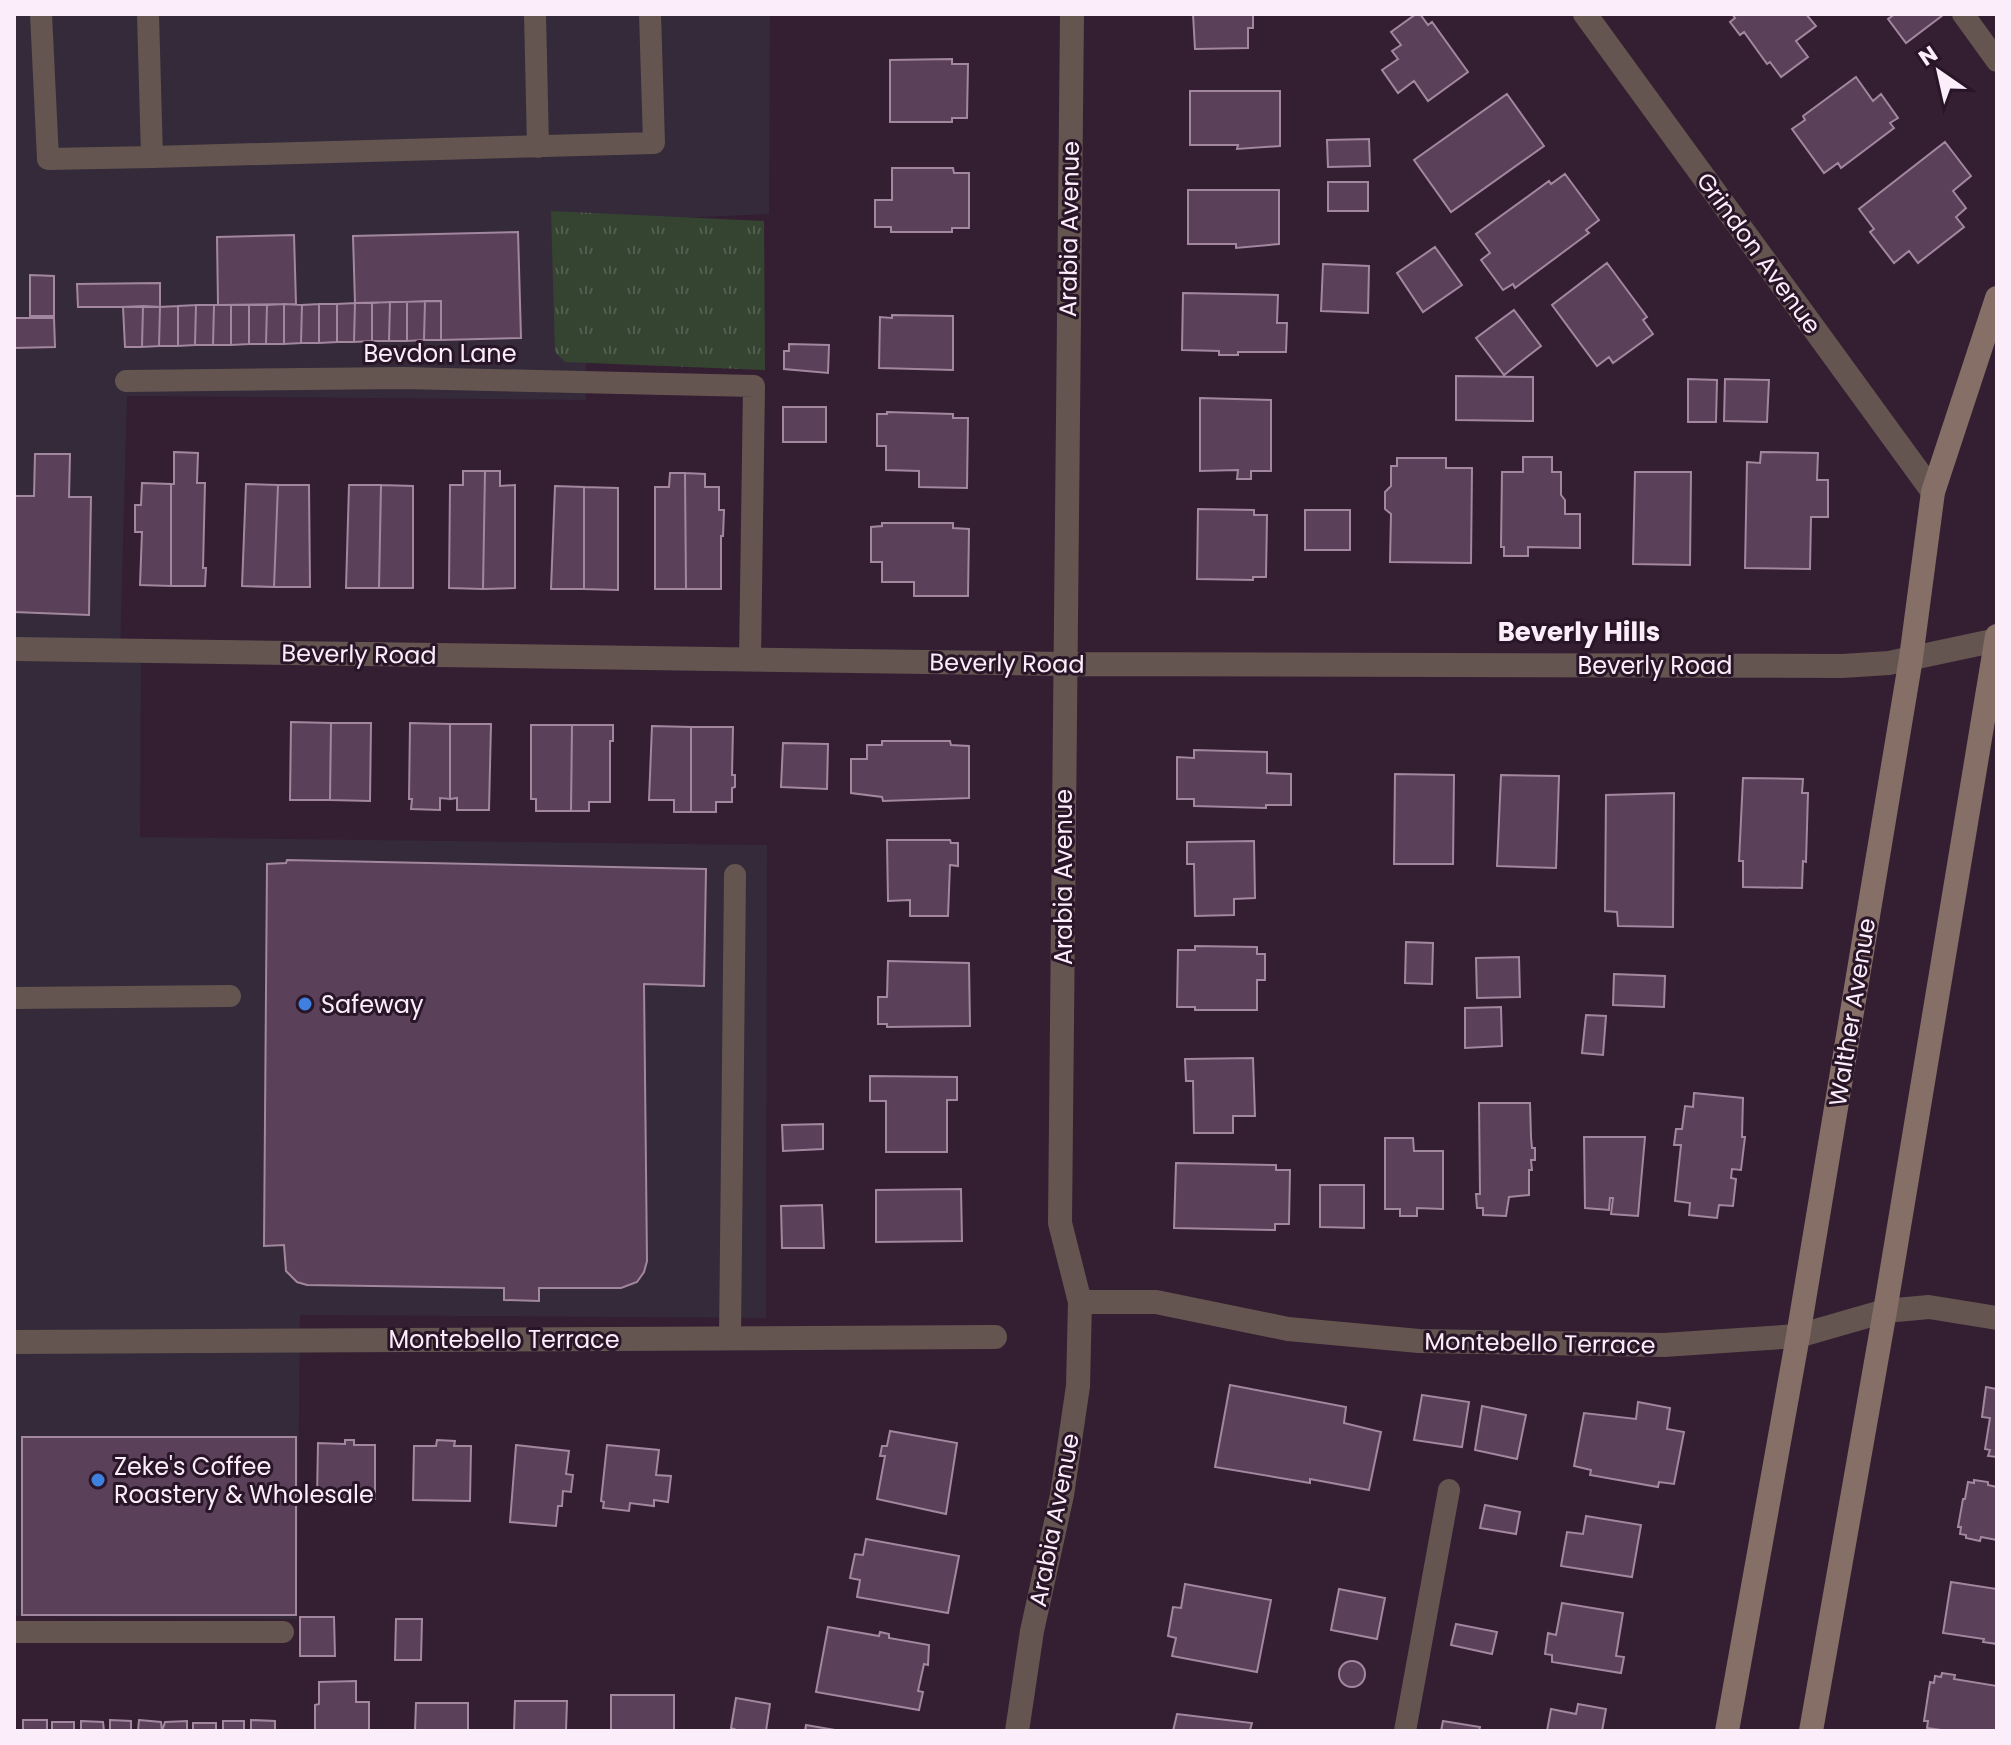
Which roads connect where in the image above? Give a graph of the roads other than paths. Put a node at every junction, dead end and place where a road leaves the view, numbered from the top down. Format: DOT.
graph roads {
  1 [pos="41,14"];
  2 [pos="148,14"];
  3 [pos="535,14"];
  4 [pos="650,14"];
  5 [pos="1072,14"];
  6 [pos="1585,14"];
  7 [pos="1963,14"];
  8 [pos="1997,61"];
  9 [pos="538,147"];
  10 [pos="152,157"];
  11 [pos="1997,298"];
  12 [pos="126,381"];
  13 [pos="1933,492"];
  14 [pos="1997,639"];
  15 [pos="14,649"];
  16 [pos="1911,658"];
  17 [pos="750,660"];
  18 [pos="1064,664"];
  19 [pos="735,875"];
  20 [pos="230,996"];
  21 [pos="14,998"];
  22 [pos="1080,1302"];
  23 [pos="1885,1311"];
  24 [pos="1997,1318"];
  25 [pos="1798,1336"];
  26 [pos="995,1337"];
  27 [pos="730,1338"];
  28 [pos="14,1342"];
  29 [pos="1449,1490"];
  30 [pos="14,1632"];
  31 [pos="283,1632"];
  32 [pos="1017,1731"];
  33 [pos="1405,1731"];
  34 [pos="1727,1731"];
  35 [pos="1811,1731"];
  1 -- 10 [label="lane"];
  2 -- 10 [label="lane"];
  3 -- 9 [label="lane"];
  4 -- 9 [label="lane"];
  5 -- 18 [label="street, Arabia Avenue"];
  6 -- 13 [label="street, Grindon Avenue"];
  7 -- 8 [label="lane"];
  9 -- 10 [label="lane"];
  11 -- 13 [label="main road, Walther Avenue"];
  12 -- 17 [label="lane, Bevdon Lane"];
  13 -- 16 [label="main road, Walther Avenue"];
  14 -- 16 [label="street, Beverly Road"];
  14 -- 23 [label="main road"];
  15 -- 17 [label="street, Beverly Road"];
  16 -- 18 [label="street, Beverly Road"];
  16 -- 25 [label="main road, Walther Avenue"];
  17 -- 18 [label="street, Beverly Road"];
  18 -- 22 [label="street, Arabia Avenue"];
  19 -- 27 [label="lane"];
  20 -- 21 [label="lane"];
  22 -- 25 [label="street, Montebello Terrace"];
  22 -- 32 [label="street, Arabia Avenue"];
  23 -- 24 [label="street, Montebello Terrace"];
  23 -- 25 [label="street, Montebello Terrace"];
  23 -- 35 [label="main road"];
  25 -- 34 [label="main road, Walther Avenue"];
  26 -- 27 [label="street, Montebello Terrace"];
  27 -- 28 [label="street, Montebello Terrace"];
  29 -- 33 [label="lane"];
  30 -- 31 [label="lane"];
}
